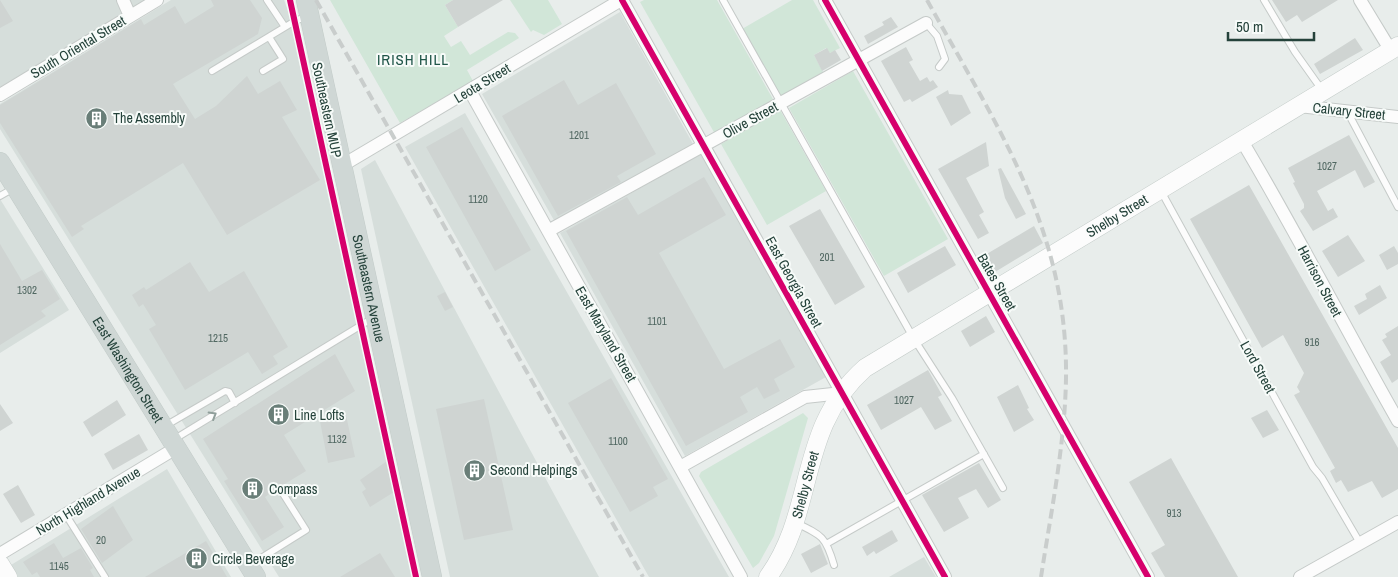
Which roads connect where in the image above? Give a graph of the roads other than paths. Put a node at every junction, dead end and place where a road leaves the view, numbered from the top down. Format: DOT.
graph roads {
  1 [pos="123,0"];
  2 [pos="157,0"];
  3 [pos="267,0"];
  4 [pos="621,0"];
  5 [pos="723,0"];
  6 [pos="825,0"];
  7 [pos="1264,0"];
  8 [pos="1360,0"];
  9 [pos="307,8"];
  10 [pos="130,16"];
  11 [pos="926,23"];
  12 [pos="285,27"];
  13 [pos="269,37"];
  14 [pos="1394,48"];
  15 [pos="858,60"];
  16 [pos="940,67"];
  17 [pos="212,71"];
  18 [pos="264,71"];
  19 [pos="470,91"];
  20 [pos="1323,91"];
  21 [pos="0,95"];
  22 [pos="781,103"];
  23 [pos="1299,106"];
  24 [pos="1346,111"];
  25 [pos="1398,117"];
  26 [pos="1242,141"];
  27 [pos="703,146"];
  28 [pos="0,162"];
  29 [pos="343,165"];
  30 [pos="1160,190"];
  31 [pos="8,192"];
  32 [pos="1398,207"];
  33 [pos="548,231"];
  34 [pos="990,295"];
  35 [pos="376,317"];
  36 [pos="914,339"];
  37 [pos="842,392"];
  38 [pos="235,402"];
  39 [pos="1398,421"];
  40 [pos="170,439"];
  41 [pos="984,454"];
  42 [pos="680,467"];
  43 [pos="1003,488"];
  44 [pos="280,489"];
  45 [pos="903,502"];
  46 [pos="66,515"];
  47 [pos="1398,522"];
  48 [pos="795,523"];
  49 [pos="828,543"];
  50 [pos="1360,543"];
  51 [pos="0,554"];
  52 [pos="0,564"];
  53 [pos="834,565"];
  54 [pos="252,571"];
  55 [pos="8,577"];
  56 [pos="105,577"];
  57 [pos="432,577"];
  58 [pos="741,577"];
  59 [pos="768,577"];
  60 [pos="945,577"];
  61 [pos="1148,577"];
  62 [pos="1300,577"];
  1 -- 10 [label="street"];
  2 -- 10 [label="street, South Oriental Street"];
  3 -- 12 [label="lane"];
  4 -- 19 [label="street, Leota Street"];
  4 -- 27 [label="street, East Georgia Street"];
  5 -- 22 [label="lane"];
  6 -- 15 [label="street, Bates Street"];
  7 -- 20 [label="lane"];
  8 -- 14 [label="street"];
  9 -- 12 [label="lane"];
  9 -- 29 [label="main road, Southeastern Avenue"];
  10 -- 21 [label="street, South Oriental Street"];
  11 -- 15 [label="street, Olive Street"];
  11 -- 16 [label="lane"];
  12 -- 13 [label="lane"];
  13 -- 17 [label="lane"];
  13 -- 18 [label="lane"];
  14 -- 20 [label="main road, Shelby Street"];
  15 -- 22 [label="street, Olive Street"];
  15 -- 34 [label="street, Bates Street"];
  19 -- 29 [label="street, Leota Street"];
  19 -- 33 [label="street, East Maryland Street"];
  20 -- 23 [label="main road, Shelby Street"];
  22 -- 27 [label="street, Olive Street"];
  22 -- 36 [label="lane"];
  23 -- 24 [label="street, Calvary Street"];
  23 -- 26 [label="main road, Shelby Street"];
  24 -- 25 [label="street, Calvary Street"];
  24 -- 32 [label="lane"];
  26 -- 30 [label="main road, Shelby Street"];
  26 -- 39 [label="street, Harrison Street"];
  27 -- 33 [label="street, Olive Street"];
  27 -- 37 [label="street, East Georgia Street"];
  28 -- 31 [label="main road, East Washington Street"];
  29 -- 35 [label="main road, Southeastern Avenue"];
  30 -- 34 [label="main road, Shelby Street"];
  30 -- 50 [label="lane, Lord Street"];
  31 -- 40 [label="main road, East Washington Street"];
  33 -- 42 [label="street, East Maryland Street"];
  34 -- 36 [label="main road, Shelby Street"];
  34 -- 61 [label="street, Bates Street"];
  35 -- 38 [label="lane"];
  35 -- 57 [label="main road, Southeastern Avenue"];
  36 -- 37 [label="main road, Shelby Street"];
  36 -- 41 [label="lane"];
  37 -- 42 [label="street"];
  37 -- 45 [label="street, East Georgia Street"];
  37 -- 48 [label="main road, Shelby Street"];
  40 -- 38 [label="lane, one-way"];
  38 -- 40 [label="lane"];
  40 -- 46 [label="street, North Highland Avenue"];
  40 -- 54 [label="main road, East Washington Street"];
  41 -- 43 [label="lane"];
  41 -- 45 [label="lane"];
  42 -- 58 [label="street, East Maryland Street"];
  44 -- 54 [label="lane"];
  45 -- 49 [label="lane"];
  45 -- 60 [label="street, East Georgia Street"];
  46 -- 51 [label="street, North Highland Avenue"];
  46 -- 56 [label="lane"];
  47 -- 50 [label="street"];
  48 -- 49 [label="lane"];
  48 -- 59 [label="main road, Shelby Street"];
  49 -- 53 [label="lane"];
  50 -- 62 [label="street"];
  52 -- 55 [label="main road"];
}
